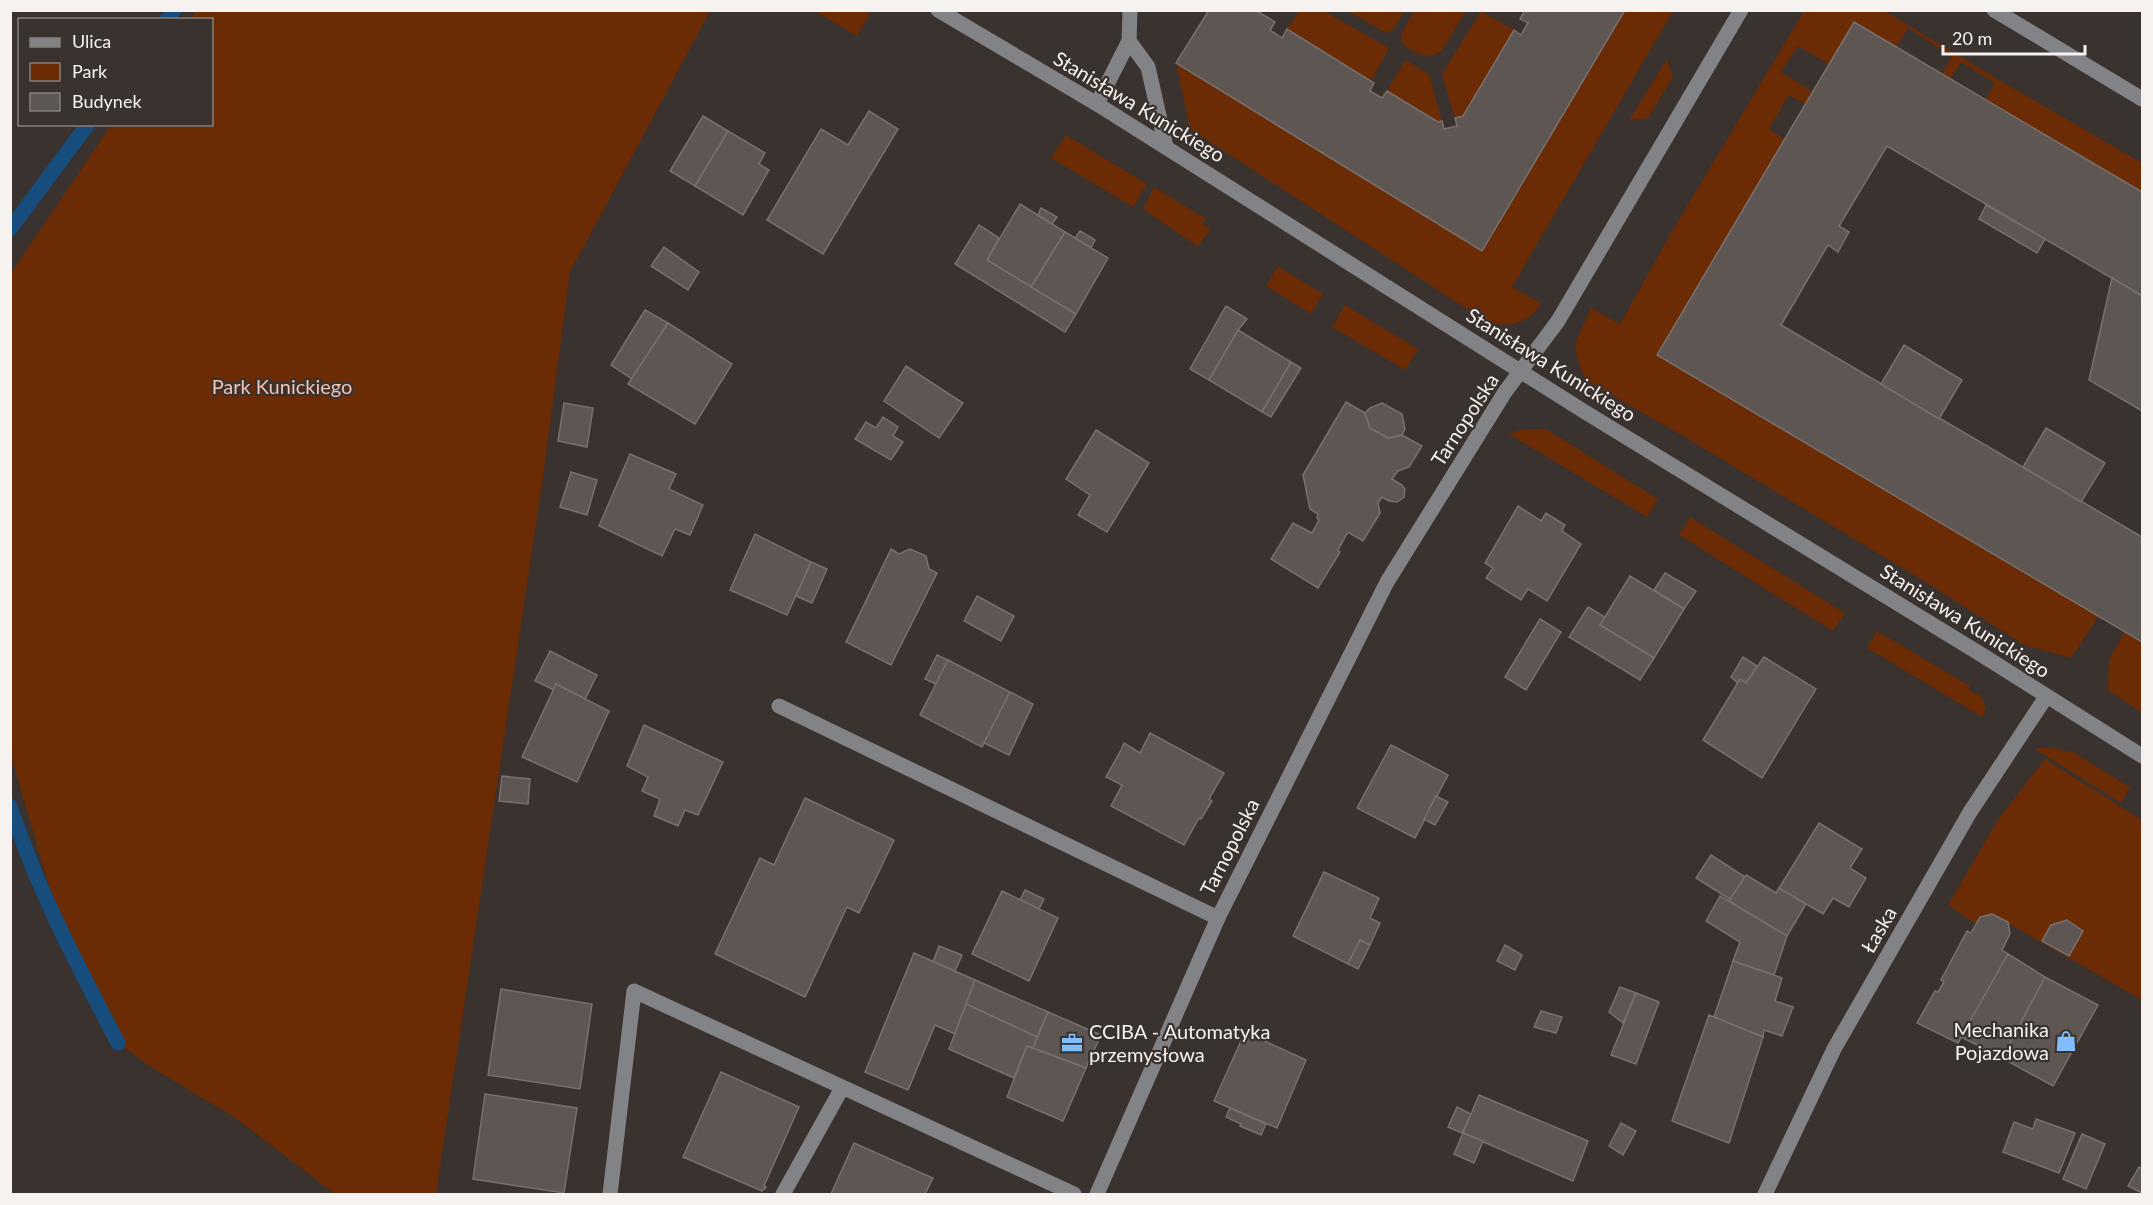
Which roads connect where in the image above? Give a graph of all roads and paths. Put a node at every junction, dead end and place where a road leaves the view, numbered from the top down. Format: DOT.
graph roads {
  1 [pos="938,10"];
  2 [pos="1130,10"];
  3 [pos="1741,10"];
  4 [pos="1994,10"];
  5 [pos="1129,41"];
  6 [pos="2142,99"];
  7 [pos="1097,104"];
  8 [pos="1166,147"];
  9 [pos="1521,372"];
  10 [pos="2046,697"];
  11 [pos="779,706"];
  12 [pos="2142,756"];
  13 [pos="1218,918"];
  14 [pos="842,1088"];
  15 [pos="610,1194"];
  16 [pos="783,1194"];
  17 [pos="1074,1194"];
  18 [pos="1097,1194"];
  19 [pos="1765,1194"];
  1 -- 7 [label="street, Stanisława Kunickiego"];
  2 -- 5 [label="street"];
  3 -- 9 [label="street, Tarnopolska"];
  4 -- 6 [label="street"];
  5 -- 7 [label="street"];
  5 -- 8 [label="street"];
  7 -- 8 [label="street, Stanisława Kunickiego"];
  8 -- 9 [label="street, Stanisława Kunickiego"];
  9 -- 10 [label="street, Stanisława Kunickiego"];
  9 -- 13 [label="street, Tarnopolska"];
  10 -- 12 [label="street, Stanisława Kunickiego"];
  10 -- 19 [label="street, Łaska"];
  11 -- 13 [label="street, Tarnopolska"];
  13 -- 18 [label="street"];
  14 -- 15 [label="street"];
  14 -- 16 [label="street"];
  14 -- 17 [label="street"];
}
